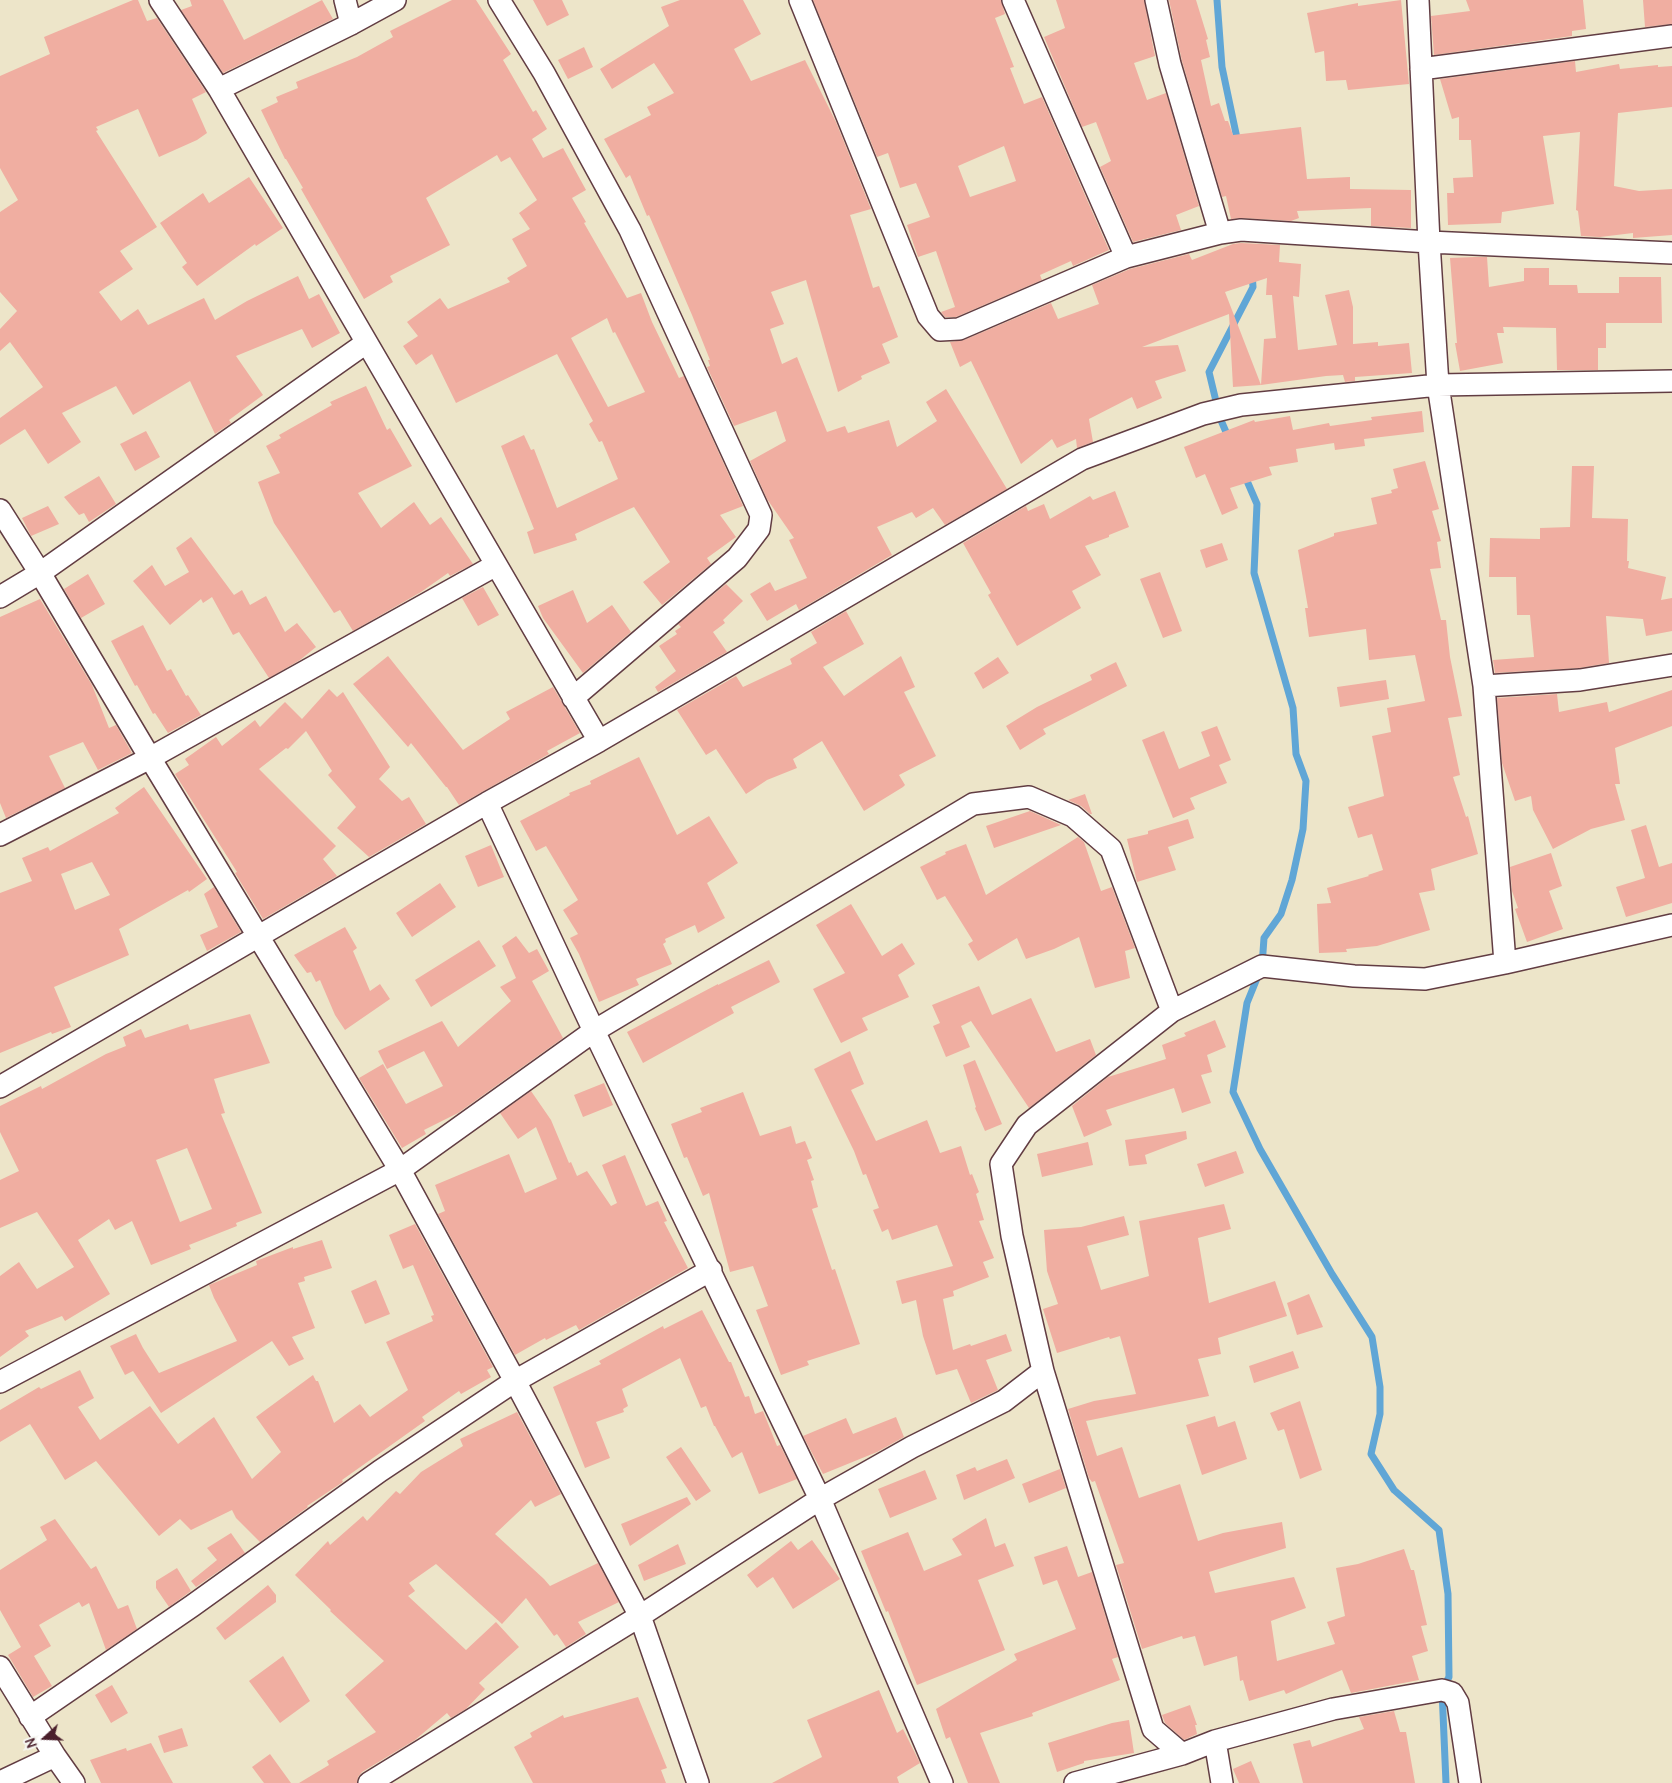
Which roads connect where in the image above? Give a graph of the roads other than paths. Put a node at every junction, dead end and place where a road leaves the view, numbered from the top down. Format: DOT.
graph roads {
  1 [pos="160,0"];
  2 [pos="346,0"];
  3 [pos="395,0"];
  4 [pos="499,0"];
  5 [pos="800,0"];
  6 [pos="1013,0"];
  7 [pos="1156,0"];
  8 [pos="1418,0"];
  9 [pos="351,24"];
  10 [pos="1672,36"];
  11 [pos="1421,69"];
  12 [pos="219,89"];
  13 [pos="1220,233"];
  14 [pos="1429,242"];
  15 [pos="1672,253"];
  16 [pos="1126,257"];
  17 [pos="366,343"];
  18 [pos="1672,381"];
  19 [pos="1438,385"];
  20 [pos="0,510"];
  21 [pos="496,565"];
  22 [pos="40,573"];
  23 [pos="0,597"];
  24 [pos="1672,665"];
  25 [pos="1484,686"];
  26 [pos="573,698"];
  27 [pos="599,741"];
  28 [pos="150,758"];
  29 [pos="487,803"];
  30 [pos="0,835"];
  31 [pos="1672,925"];
  32 [pos="258,936"];
  33 [pos="1505,963"];
  34 [pos="1172,1011"];
  35 [pos="594,1031"];
  36 [pos="0,1087"];
  37 [pos="400,1170"];
  38 [pos="711,1270"];
  39 [pos="1043,1371"];
  40 [pos="0,1382"];
  41 [pos="515,1382"];
  42 [pos="820,1499"];
  43 [pos="640,1616"];
  44 [pos="0,1667"];
  45 [pos="30,1717"];
  46 [pos="1214,1741"];
  47 [pos="1182,1754"];
  48 [pos="55,1756"];
  49 [pos="0,1782"];
  50 [pos="74,1783"];
  51 [pos="369,1783"];
  52 [pos="698,1783"];
  53 [pos="942,1783"];
  54 [pos="1075,1783"];
  55 [pos="1222,1783"];
  56 [pos="1470,1783"];
  1 -- 12 [label="street"];
  2 -- 9 [label="street"];
  3 -- 9 [label="street"];
  4 -- 26 [label="street"];
  5 -- 16 [label="street"];
  6 -- 16 [label="street"];
  7 -- 13 [label="street"];
  8 -- 11 [label="street"];
  9 -- 12 [label="street"];
  10 -- 11 [label="street"];
  11 -- 14 [label="street"];
  12 -- 17 [label="street"];
  13 -- 14 [label="street"];
  13 -- 16 [label="street"];
  14 -- 15 [label="street"];
  14 -- 19 [label="street"];
  17 -- 21 [label="street"];
  17 -- 22 [label="street"];
  18 -- 19 [label="street"];
  19 -- 25 [label="street"];
  19 -- 27 [label="street"];
  20 -- 22 [label="street"];
  21 -- 26 [label="street"];
  21 -- 28 [label="street"];
  22 -- 23 [label="street"];
  22 -- 28 [label="street"];
  24 -- 25 [label="street"];
  25 -- 33 [label="street"];
  26 -- 27 [label="street"];
  27 -- 29 [label="street"];
  28 -- 30 [label="street"];
  28 -- 32 [label="street"];
  29 -- 32 [label="street"];
  29 -- 35 [label="street"];
  31 -- 33 [label="street"];
  32 -- 36 [label="street"];
  32 -- 37 [label="street"];
  33 -- 34 [label="street"];
  34 -- 35 [label="street"];
  34 -- 39 [label="street"];
  35 -- 37 [label="street"];
  35 -- 38 [label="street"];
  37 -- 40 [label="street"];
  37 -- 41 [label="street"];
  38 -- 41 [label="street"];
  38 -- 42 [label="street"];
  39 -- 42 [label="street"];
  39 -- 47 [label="street"];
  41 -- 43 [label="street"];
  41 -- 45 [label="street"];
  42 -- 43 [label="street"];
  42 -- 53 [label="street"];
  43 -- 51 [label="street"];
  43 -- 52 [label="street"];
  44 -- 45 [label="street"];
  45 -- 48 [label="street"];
  46 -- 47 [label="street"];
  46 -- 55 [label="street"];
  46 -- 56 [label="street"];
  47 -- 54 [label="street"];
  48 -- 49 [label="street"];
  48 -- 50 [label="street"];
}
